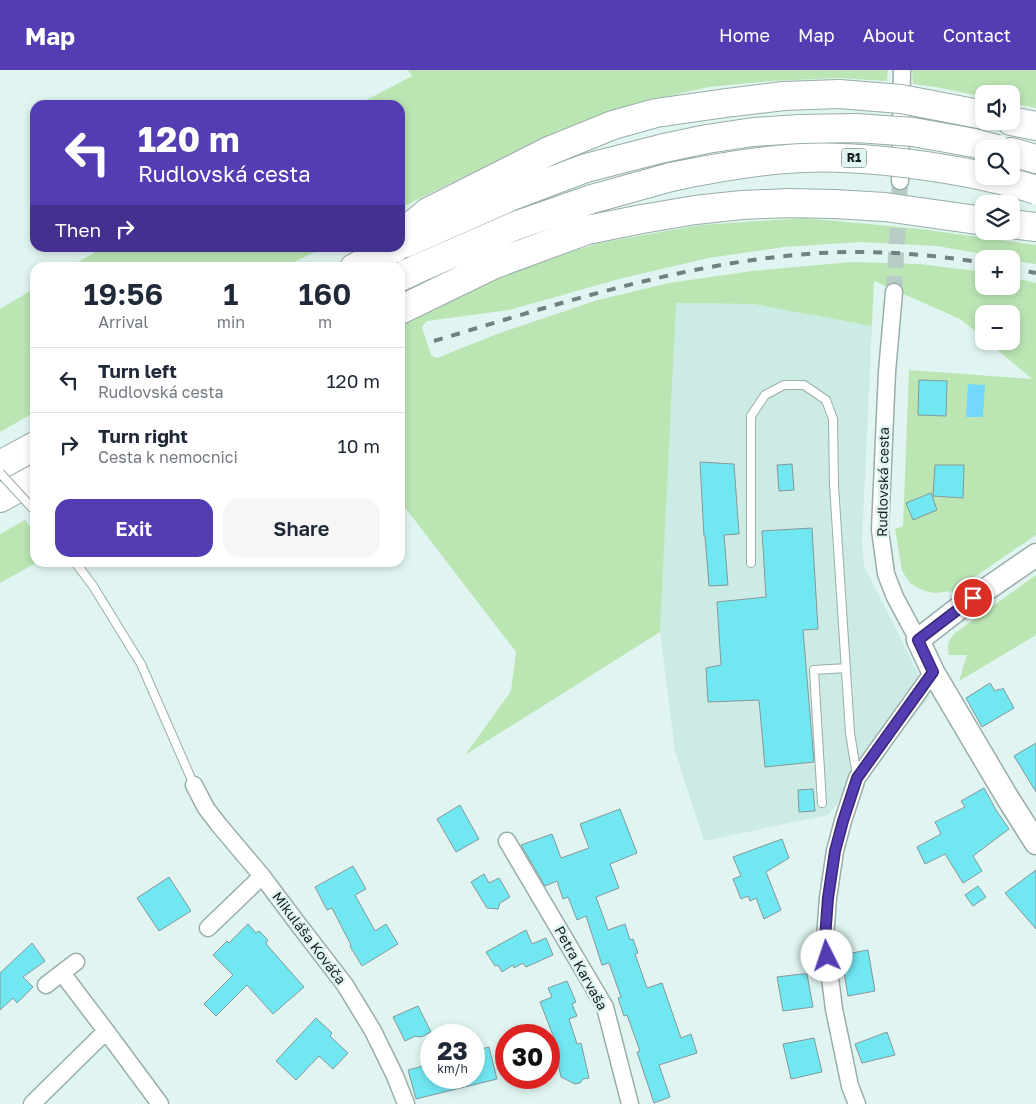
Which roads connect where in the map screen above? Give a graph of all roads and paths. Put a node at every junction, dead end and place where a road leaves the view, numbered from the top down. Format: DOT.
graph roads {
  1 [pos="902,70"];
  2 [pos="975,113"];
  3 [pos="1020,123"];
  4 [pos="1036,126"];
  5 [pos="975,143"];
  6 [pos="1020,155"];
  7 [pos="1036,159"];
  8 [pos="900,181"];
  9 [pos="1036,190"];
  10 [pos="975,220"];
  11 [pos="1020,225"];
  12 [pos="1036,227"];
  13 [pos="405,232"];
  14 [pos="405,243"];
  15 [pos="405,275"];
  16 [pos="894,292"];
  17 [pos="405,308"];
  18 [pos="30,449"];
  19 [pos="0,465"];
  20 [pos="0,472"];
  21 [pos="30,482"];
  22 [pos="0,498"];
  23 [pos="30,505"];
  24 [pos="1036,555"];
  25 [pos="751,563"];
  26 [pos="79,567"];
  27 [pos="918,640"];
  28 [pos="846,668"];
  29 [pos="933,672"];
  30 [pos="857,778"];
  31 [pos="194,784"];
  32 [pos="822,803"];
  33 [pos="508,841"];
  34 [pos="1036,843"];
  35 [pos="262,876"];
  36 [pos="208,928"];
  37 [pos="76,962"];
  38 [pos="62,973"];
  39 [pos="46,985"];
  40 [pos="106,1030"];
  41 [pos="32,1104"];
  42 [pos="160,1104"];
  43 [pos="406,1104"];
  44 [pos="630,1104"];
  45 [pos="857,1104"];
  1 -- 8 [label="street"];
  2 -- 13 [label="highway, bridge"];
  3 -- 4 [label="highway"];
  5 -- 14 [label="highway, R1, bridge"];
  6 -- 7 [label="highway"];
  9 -- 15 [label="highway, R1, bridge"];
  10 -- 17 [label="highway"];
  11 -- 12 [label="highway"];
  16 -- 27 [label="street, Rudlovská cesta"];
  18 -- 19 [label="highway"];
  20 -- 23 [label="lane, bridge"];
  21 -- 22 [label="highway"];
  24 -- 27 [label="street"];
  25 -- 28 [label="lane"];
  26 -- 31 [label="lane"];
  27 -- 29 [label="street, Rudlovská cesta"];
  28 -- 30 [label="lane"];
  28 -- 32 [label="lane"];
  29 -- 30 [label="street"];
  29 -- 34 [label="street, Rudlovská cesta"];
  30 -- 45 [label="street"];
  31 -- 35 [label="street, Mikuláša Kováča"];
  33 -- 44 [label="street, Petra Karvaša"];
  35 -- 36 [label="street"];
  35 -- 43 [label="street, Mikuláša Kováča"];
  37 -- 38 [label="street"];
  38 -- 39 [label="street"];
  38 -- 40 [label="street"];
  40 -- 41 [label="street"];
  40 -- 42 [label="street"];
}
